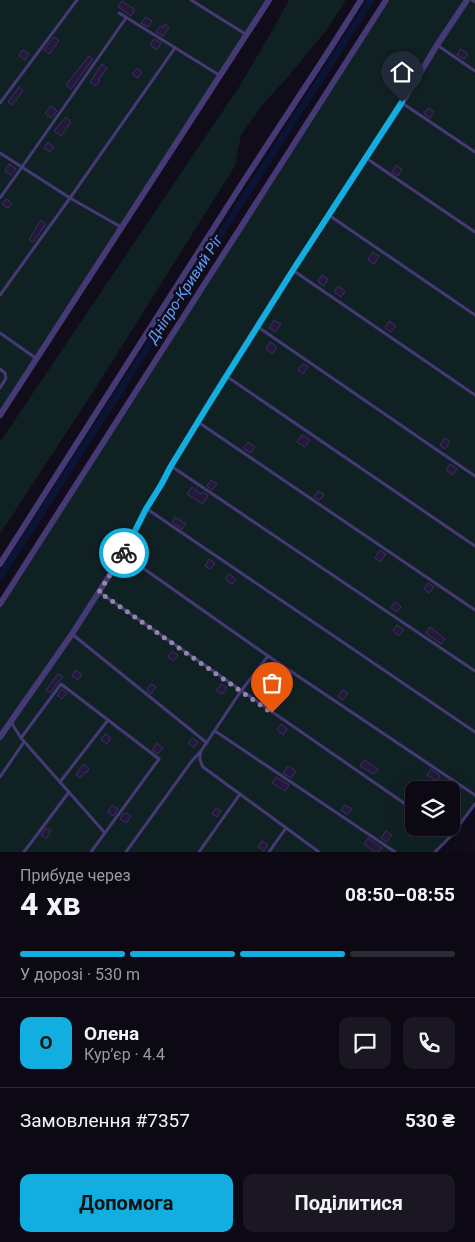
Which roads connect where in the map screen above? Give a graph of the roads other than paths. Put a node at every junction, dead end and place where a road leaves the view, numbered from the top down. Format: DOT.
graph roads {
  1 [pos="77,0"];
  2 [pos="191,0"];
  3 [pos="269,0"];
  4 [pos="361,0"];
  5 [pos="386,0"];
  6 [pos="467,0"];
  7 [pos="119,13"];
  8 [pos="126,18"];
  9 [pos="247,35"];
  10 [pos="437,45"];
  11 [pos="175,48"];
  12 [pos="475,71"];
  13 [pos="220,76"];
  14 [pos="402,102"];
  15 [pos="0,103"];
  16 [pos="475,152"];
  17 [pos="0,153"];
  18 [pos="366,158"];
  19 [pos="22,167"];
  20 [pos="0,198"];
  21 [pos="70,198"];
  22 [pos="330,216"];
  23 [pos="121,228"];
  24 [pos="475,232"];
  25 [pos="293,270"];
  26 [pos="0,295"];
  27 [pos="475,315"];
  28 [pos="258,328"];
  29 [pos="0,333"];
  30 [pos="37,359"];
  31 [pos="0,369"];
  32 [pos="226,376"];
  33 [pos="0,388"];
  34 [pos="475,394"];
  35 [pos="0,415"];
  36 [pos="198,422"];
  37 [pos="171,466"];
  38 [pos="475,476"];
  39 [pos="146,509"];
  40 [pos="475,546"];
  41 [pos="123,554"];
  42 [pos="0,564"];
  43 [pos="99,592"];
  44 [pos="0,604"];
  45 [pos="475,610"];
  46 [pos="72,634"];
  47 [pos="268,656"];
  48 [pos="475,671"];
  49 [pos="241,691"];
  50 [pos="108,720"];
  51 [pos="11,722"];
  52 [pos="215,731"];
  53 [pos="475,732"];
  54 [pos="0,737"];
  55 [pos="21,738"];
  56 [pos="24,742"];
  57 [pos="207,743"];
  58 [pos="201,751"];
  59 [pos="0,777"];
  60 [pos="60,782"];
  61 [pos="69,792"];
  62 [pos="240,794"];
  63 [pos="475,795"];
  64 [pos="405,804"];
  65 [pos="475,804"];
  66 [pos="460,824"];
  67 [pos="286,828"];
  68 [pos="105,833"];
  69 [pos="451,836"];
  70 [pos="24,852"];
  71 [pos="91,852"];
  72 [pos="126,852"];
  73 [pos="199,852"];
  74 [pos="269,852"];
  75 [pos="319,852"];
  76 [pos="395,852"];
  77 [pos="435,852"];
  1 -- 15 [label="lane"];
  2 -- 9 [label="lane"];
  3 -- 9 [label="street"];
  4 -- 42 [label="street"];
  5 -- 44 [label="street"];
  6 -- 10 [label="street"];
  7 -- 8 [label="lane"];
  8 -- 11 [label="lane"];
  8 -- 19 [label="lane"];
  9 -- 13 [label="street"];
  10 -- 12 [label="lane"];
  10 -- 14 [label="street"];
  11 -- 13 [label="lane"];
  11 -- 21 [label="lane"];
  13 -- 23 [label="street"];
  14 -- 16 [label="lane"];
  14 -- 18 [label="street"];
  17 -- 19 [label="lane"];
  18 -- 22 [label="street"];
  18 -- 24 [label="lane"];
  19 -- 20 [label="lane"];
  19 -- 21 [label="lane"];
  21 -- 23 [label="lane"];
  21 -- 26 [label="lane"];
  22 -- 25 [label="street"];
  22 -- 27 [label="lane"];
  23 -- 30 [label="street"];
  25 -- 28 [label="street"];
  25 -- 34 [label="lane"];
  28 -- 32 [label="street"];
  28 -- 38 [label="lane"];
  29 -- 30 [label="lane"];
  30 -- 35 [label="street"];
  31 -- 33 [label="lane"];
  32 -- 36 [label="street"];
  32 -- 40 [label="lane"];
  36 -- 37 [label="street"];
  36 -- 45 [label="lane"];
  37 -- 39 [label="street"];
  37 -- 48 [label="lane"];
  39 -- 41 [label="street"];
  39 -- 53 [label="lane"];
  41 -- 43 [label="street"];
  41 -- 47 [label="lane"];
  43 -- 46 [label="street"];
  43 -- 49 [label="lane"];
  46 -- 51 [label="street"];
  46 -- 57 [label="lane"];
  47 -- 49 [label="lane"];
  47 -- 63 [label="lane"];
  49 -- 52 [label="lane"];
  49 -- 64 [label="lane"];
  50 -- 55 [label="lane"];
  50 -- 60 [label="lane"];
  50 -- 68 [label="lane"];
  51 -- 54 [label="street"];
  51 -- 55 [label="lane"];
  52 -- 57 [label="lane"];
  52 -- 76 [label="lane"];
  55 -- 56 [label="lane"];
  56 -- 59 [label="lane"];
  56 -- 60 [label="lane"];
  57 -- 58 [label="lane"];
  58 -- 62 [label="lane"];
  58 -- 72 [label="lane"];
  60 -- 61 [label="lane"];
  61 -- 68 [label="lane"];
  61 -- 70 [label="lane"];
  62 -- 67 [label="lane"];
  62 -- 73 [label="lane"];
  65 -- 66 [label="lane"];
  67 -- 74 [label="lane"];
  67 -- 75 [label="lane"];
  68 -- 71 [label="lane"];
  69 -- 77 [label="lane"];
}
